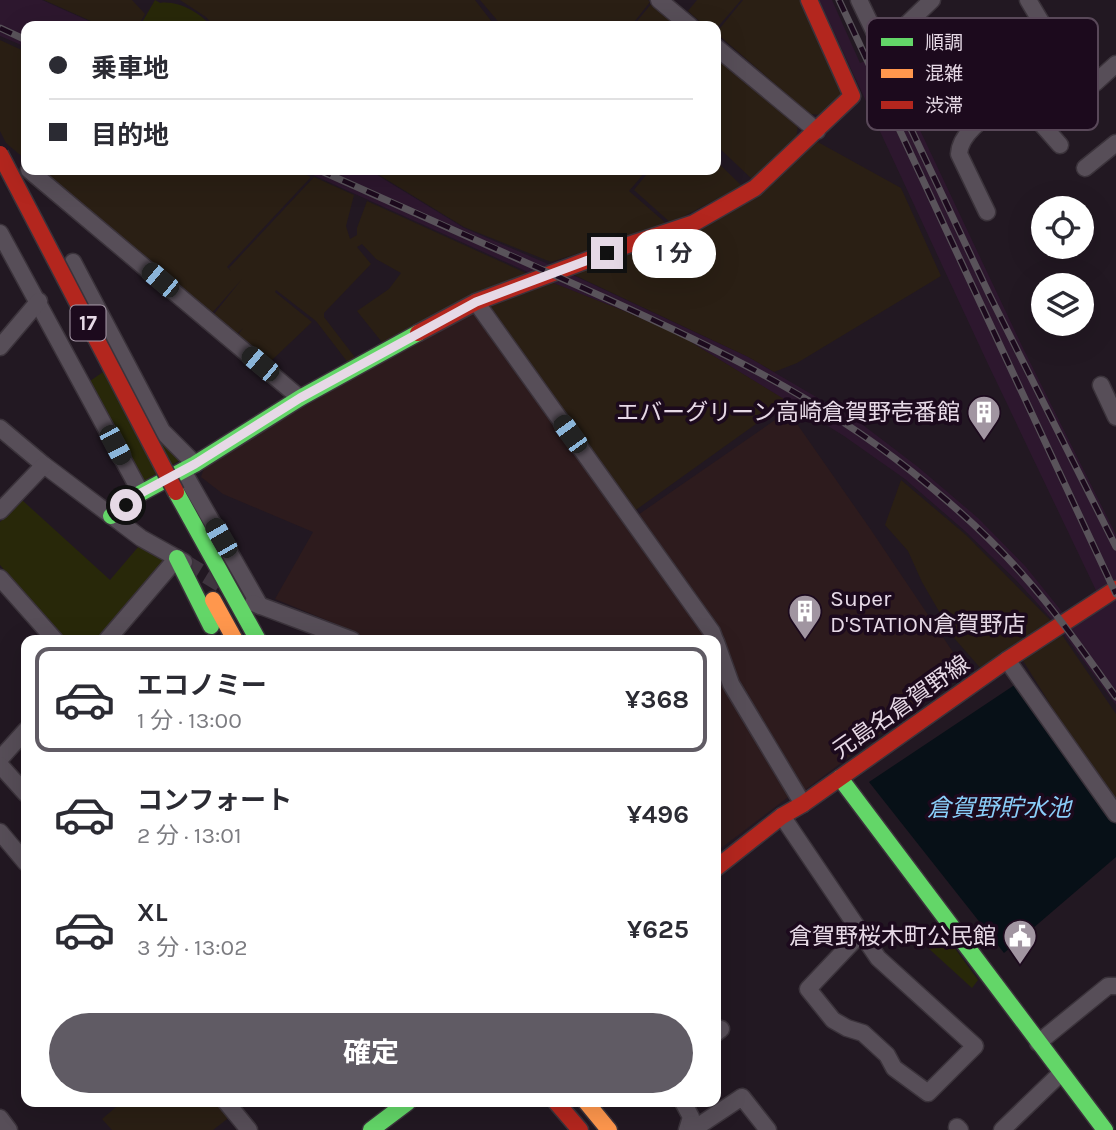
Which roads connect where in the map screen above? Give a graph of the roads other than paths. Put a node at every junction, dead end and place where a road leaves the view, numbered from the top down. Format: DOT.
graph roads {
  1 [pos="659,0"];
  2 [pos="809,0"];
  3 [pos="859,0"];
  4 [pos="932,0"];
  5 [pos="1028,0"];
  6 [pos="868,18"];
  7 [pos="913,18"];
  8 [pos="1039,18"];
  9 [pos="684,21"];
  10 [pos="721,51"];
  11 [pos="1116,64"];
  12 [pos="1098,81"];
  13 [pos="971,130"];
  14 [pos="1047,130"];
  15 [pos="817,131"];
  16 [pos="1116,143"];
  17 [pos="0,145"];
  18 [pos="1060,145"];
  19 [pos="0,154"];
  20 [pos="21,162"];
  21 [pos="1085,168"];
  22 [pos="36,175"];
  23 [pos="987,212"];
  24 [pos="0,233"];
  25 [pos="73,262"];
  26 [pos="49,299"];
  27 [pos="476,302"];
  28 [pos="70,329"];
  29 [pos="0,347"];
  30 [pos="1101,385"];
  31 [pos="300,398"];
  32 [pos="1116,417"];
  33 [pos="0,428"];
  34 [pos="44,465"];
  35 [pos="189,468"];
  36 [pos="141,493"];
  37 [pos="160,500"];
  38 [pos="0,511"];
  39 [pos="111,516"];
  40 [pos="183,556"];
  41 [pos="0,578"];
  42 [pos="1116,589"];
  43 [pos="255,604"];
  44 [pos="270,628"];
  45 [pos="51,635"];
  46 [pos="112,635"];
  47 [pos="217,635"];
  48 [pos="232,635"];
  49 [pos="255,635"];
  50 [pos="340,635"];
  51 [pos="713,635"];
  52 [pos="721,657"];
  53 [pos="1007,660"];
  54 [pos="21,735"];
  55 [pos="0,758"];
  56 [pos="0,765"];
  57 [pos="840,778"];
  58 [pos="21,788"];
  59 [pos="803,804"];
  60 [pos="1116,814"];
  61 [pos="782,816"];
  62 [pos="0,832"];
  63 [pos="21,857"];
  64 [pos="721,864"];
  65 [pos="862,932"];
  66 [pos="1116,985"];
  67 [pos="1038,1043"];
  68 [pos="1061,1073"];
  69 [pos="230,1107"];
  70 [pos="401,1107"];
  71 [pos="560,1107"];
  72 [pos="590,1107"];
  73 [pos="686,1107"];
  74 [pos="0,1118"];
  75 [pos="689,1127"];
  76 [pos="9,1130"];
  77 [pos="249,1130"];
  78 [pos="371,1130"];
  79 [pos="580,1130"];
  80 [pos="609,1130"];
  81 [pos="768,1130"];
  82 [pos="1002,1130"];
  83 [pos="1104,1130"];
  1 -- 9 [label="street"];
  2 -- 15 [label="main road"];
  3 -- 6 [label="street"];
  4 -- 7 [label="street"];
  5 -- 8 [label="street"];
  10 -- 15 [label="street"];
  11 -- 12 [label="street"];
  13 -- 23 [label="street"];
  14 -- 18 [label="street"];
  15 -- 27 [label="main road"];
  16 -- 21 [label="street"];
  17 -- 20 [label="street"];
  19 -- 49 [label="main road, 17, bridge"];
  22 -- 31 [label="street"];
  24 -- 26 [label="street"];
  25 -- 35 [label="street"];
  26 -- 29 [label="street"];
  26 -- 36 [label="street"];
  27 -- 31 [label="main road"];
  27 -- 51 [label="street"];
  28 -- 37 [label="main road, 17"];
  30 -- 32 [label="street"];
  31 -- 35 [label="main road"];
  33 -- 34 [label="street"];
  34 -- 38 [label="street"];
  34 -- 39 [label="street"];
  35 -- 36 [label="main road"];
  35 -- 43 [label="street"];
  36 -- 39 [label="main road"];
  39 -- 40 [label="street"];
  40 -- 46 [label="street"];
  40 -- 47 [label="main road"];
  40 -- 48 [label="main road"];
  41 -- 45 [label="street"];
  42 -- 53 [label="main road, 元島名倉賀野線"];
  43 -- 44 [label="main road"];
  43 -- 50 [label="street"];
  52 -- 59 [label="street"];
  53 -- 57 [label="main road, 元島名倉賀野線"];
  53 -- 60 [label="street"];
  54 -- 55 [label="street"];
  56 -- 58 [label="street"];
  57 -- 59 [label="main road, 元島名倉賀野線"];
  57 -- 67 [label="main road"];
  59 -- 61 [label="main road, 元島名倉賀野線"];
  61 -- 64 [label="main road, 元島名倉賀野線"];
  61 -- 65 [label="street"];
  62 -- 63 [label="street"];
  65 -- 65 [label="street"];
  66 -- 67 [label="street"];
  67 -- 68 [label="main road"];
  68 -- 82 [label="street"];
  68 -- 83 [label="main road"];
  69 -- 77 [label="street"];
  70 -- 78 [label="main road"];
  71 -- 79 [label="main road"];
  72 -- 80 [label="main road"];
  73 -- 75 [label="street"];
  74 -- 76 [label="street"];
  75 -- 81 [label="street"];
}
